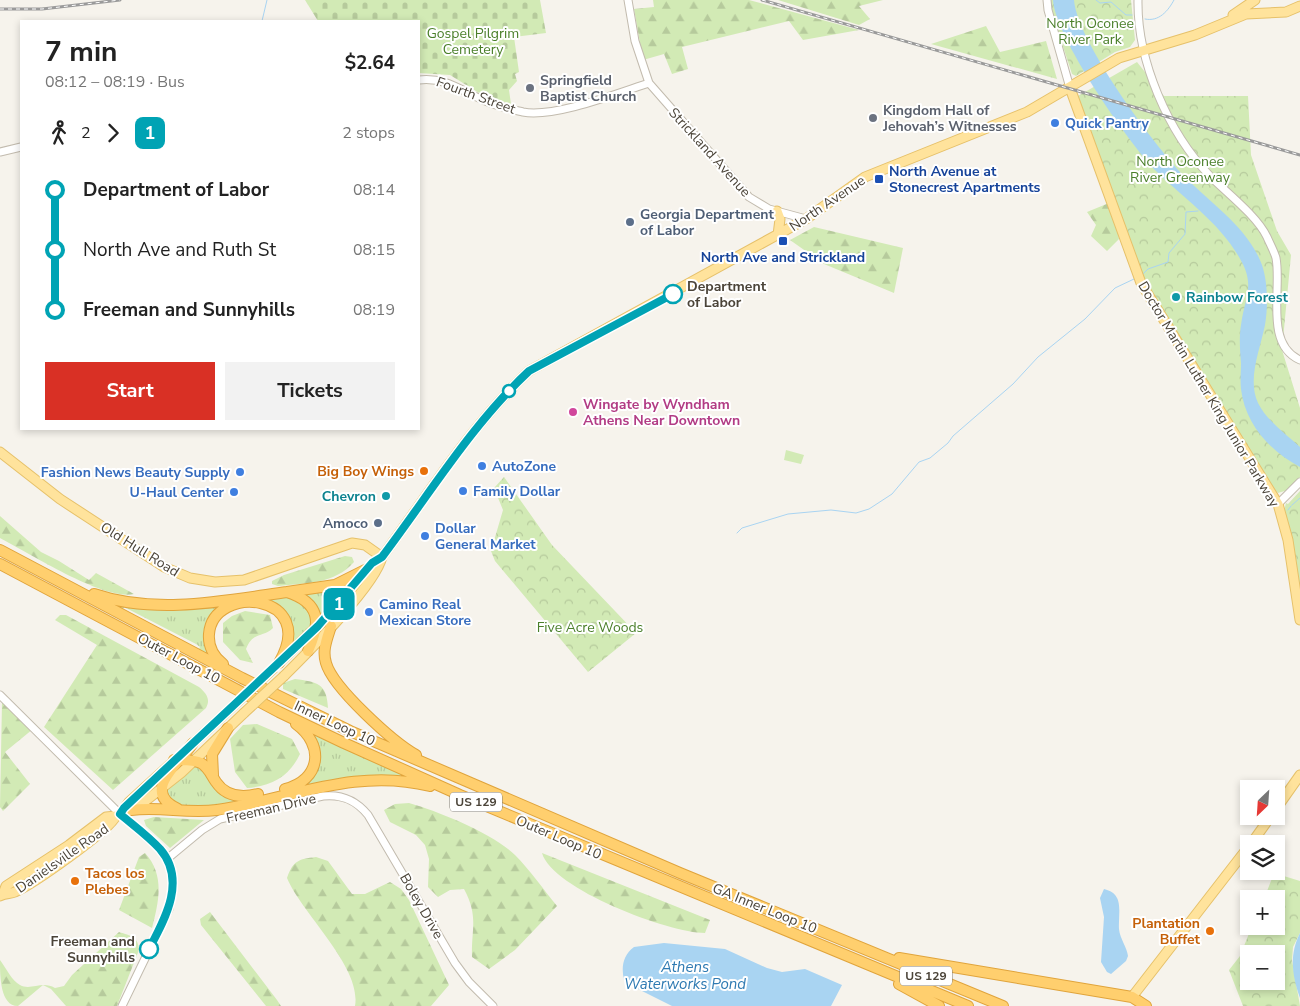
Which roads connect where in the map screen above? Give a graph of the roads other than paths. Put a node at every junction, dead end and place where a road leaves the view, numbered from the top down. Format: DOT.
graph roads {
  1 [pos="628,0"];
  2 [pos="1047,0"];
  3 [pos="1138,0"];
  4 [pos="1255,0"];
  5 [pos="1300,6"];
  6 [pos="1216,27"];
  7 [pos="1143,49"];
  8 [pos="420,80"];
  9 [pos="649,83"];
  10 [pos="1070,88"];
  11 [pos="20,147"];
  12 [pos="0,152"];
  13 [pos="778,211"];
  14 [pos="806,219"];
  15 [pos="778,235"];
  16 [pos="1300,360"];
  17 [pos="0,452"];
  18 [pos="1300,482"];
  19 [pos="1271,492"];
  20 [pos="1291,492"];
  21 [pos="1278,504"];
  22 [pos="0,550"];
  23 [pos="382,557"];
  24 [pos="0,564"];
  25 [pos="367,569"];
  26 [pos="62,583"];
  27 [pos="287,592"];
  28 [pos="1300,620"];
  29 [pos="318,626"];
  30 [pos="331,626"];
  31 [pos="308,652"];
  32 [pos="277,665"];
  33 [pos="242,678"];
  34 [pos="0,695"];
  35 [pos="262,696"];
  36 [pos="279,712"];
  37 [pos="228,728"];
  38 [pos="193,743"];
  39 [pos="177,760"];
  40 [pos="194,760"];
  41 [pos="1300,775"];
  42 [pos="213,776"];
  43 [pos="461,780"];
  44 [pos="163,788"];
  45 [pos="460,795"];
  46 [pos="1285,796"];
  47 [pos="356,802"];
  48 [pos="131,810"];
  49 [pos="187,812"];
  50 [pos="118,815"];
  51 [pos="1240,858"];
  52 [pos="167,859"];
  53 [pos="680,873"];
  54 [pos="1,895"];
  55 [pos="850,943"];
  56 [pos="856,961"];
  57 [pos="1132,997"];
  58 [pos="122,1006"];
  59 [pos="493,1006"];
  60 [pos="939,1006"];
  61 [pos="968,1006"];
  62 [pos="1003,1006"];
  63 [pos="1125,1006"];
  64 [pos="1146,1006"];
  1 -- 9 [label="street"];
  2 -- 10 [label="street"];
  3 -- 7 [label="street"];
  4 -- 6 [label="main road, North Avenue"];
  5 -- 6 [label="main road, North Avenue"];
  6 -- 7 [label="main road, North Avenue"];
  7 -- 10 [label="main road, North Avenue"];
  7 -- 16 [label="street"];
  8 -- 9 [label="street, Fourth Street"];
  9 -- 13 [label="street, Strickland Avenue"];
  10 -- 14 [label="main road, North Avenue"];
  10 -- 19 [label="main road, Doctor Martin Luther King Junior Parkway"];
  11 -- 12 [label="street"];
  13 -- 14 [label="street, Strickland Avenue"];
  13 -- 15 [label="main road"];
  14 -- 15 [label="main road, North Avenue"];
  15 -- 23 [label="main road, North Avenue"];
  17 -- 23 [label="main road, Old Hull Road"];
  18 -- 20 [label="street"];
  19 -- 20 [label="street"];
  19 -- 21 [label="main road, Doctor Martin Luther King Junior Parkway"];
  20 -- 21 [label="street"];
  21 -- 28 [label="main road, Doctor Martin Luther King Junior Parkway"];
  22 -- 26 [label="highway, Inner Loop 10 / US 129"];
  23 -- 25 [label="main road, North Avenue"];
  23 -- 30 [label="main road, North Avenue"];
  24 -- 36 [label="highway, Outer Loop 10 / US 129"];
  25 -- 27 [label="highway"];
  25 -- 29 [label="main road, North Avenue"];
  26 -- 27 [label="highway"];
  26 -- 33 [label="highway, Inner Loop 10 / US 129"];
  27 -- 29 [label="highway"];
  29 -- 31 [label="highway"];
  29 -- 32 [label="main road, North Avenue"];
  30 -- 31 [label="main road, North Avenue"];
  30 -- 43 [label="highway"];
  31 -- 35 [label="main road, North Avenue, bridge"];
  32 -- 33 [label="highway"];
  32 -- 38 [label="main road, North Avenue, bridge"];
  33 -- 43 [label="highway, Inner Loop 10 / US 129"];
  34 -- 50 [label="street"];
  35 -- 37 [label="main road, Danielsville Road, bridge"];
  36 -- 42 [label="highway"];
  36 -- 45 [label="highway, Outer Loop 10 / US 129"];
  37 -- 40 [label="main road, Danielsville Road"];
  37 -- 42 [label="highway"];
  38 -- 39 [label="highway"];
  39 -- 40 [label="highway"];
  39 -- 44 [label="highway"];
  39 -- 50 [label="main road, Danielsville Road"];
  40 -- 42 [label="highway"];
  40 -- 44 [label="main road, Danielsville Road"];
  41 -- 46 [label="main road"];
  43 -- 53 [label="highway, Inner Loop 10 / US 129"];
  44 -- 48 [label="main road, Danielsville Road"];
  44 -- 49 [label="highway"];
  45 -- 49 [label="highway"];
  45 -- 56 [label="highway, Outer Loop 10 / US 129"];
  47 -- 52 [label="street, Freeman Drive"];
  47 -- 59 [label="street, Boley Drive"];
  48 -- 49 [label="highway"];
  48 -- 50 [label="main road, Danielsville Road"];
  50 -- 52 [label="street"];
  50 -- 54 [label="main road, Danielsville Road"];
  51 -- 57 [label="main road"];
  52 -- 58 [label="street"];
  53 -- 55 [label="highway, GA Inner Loop 10 / US 129"];
  55 -- 57 [label="highway"];
  55 -- 62 [label="highway, US 129"];
  56 -- 60 [label="highway"];
  56 -- 61 [label="highway, Outer Loop 10 / US 129"];
  57 -- 63 [label="highway"];
  57 -- 64 [label="highway"];
}
